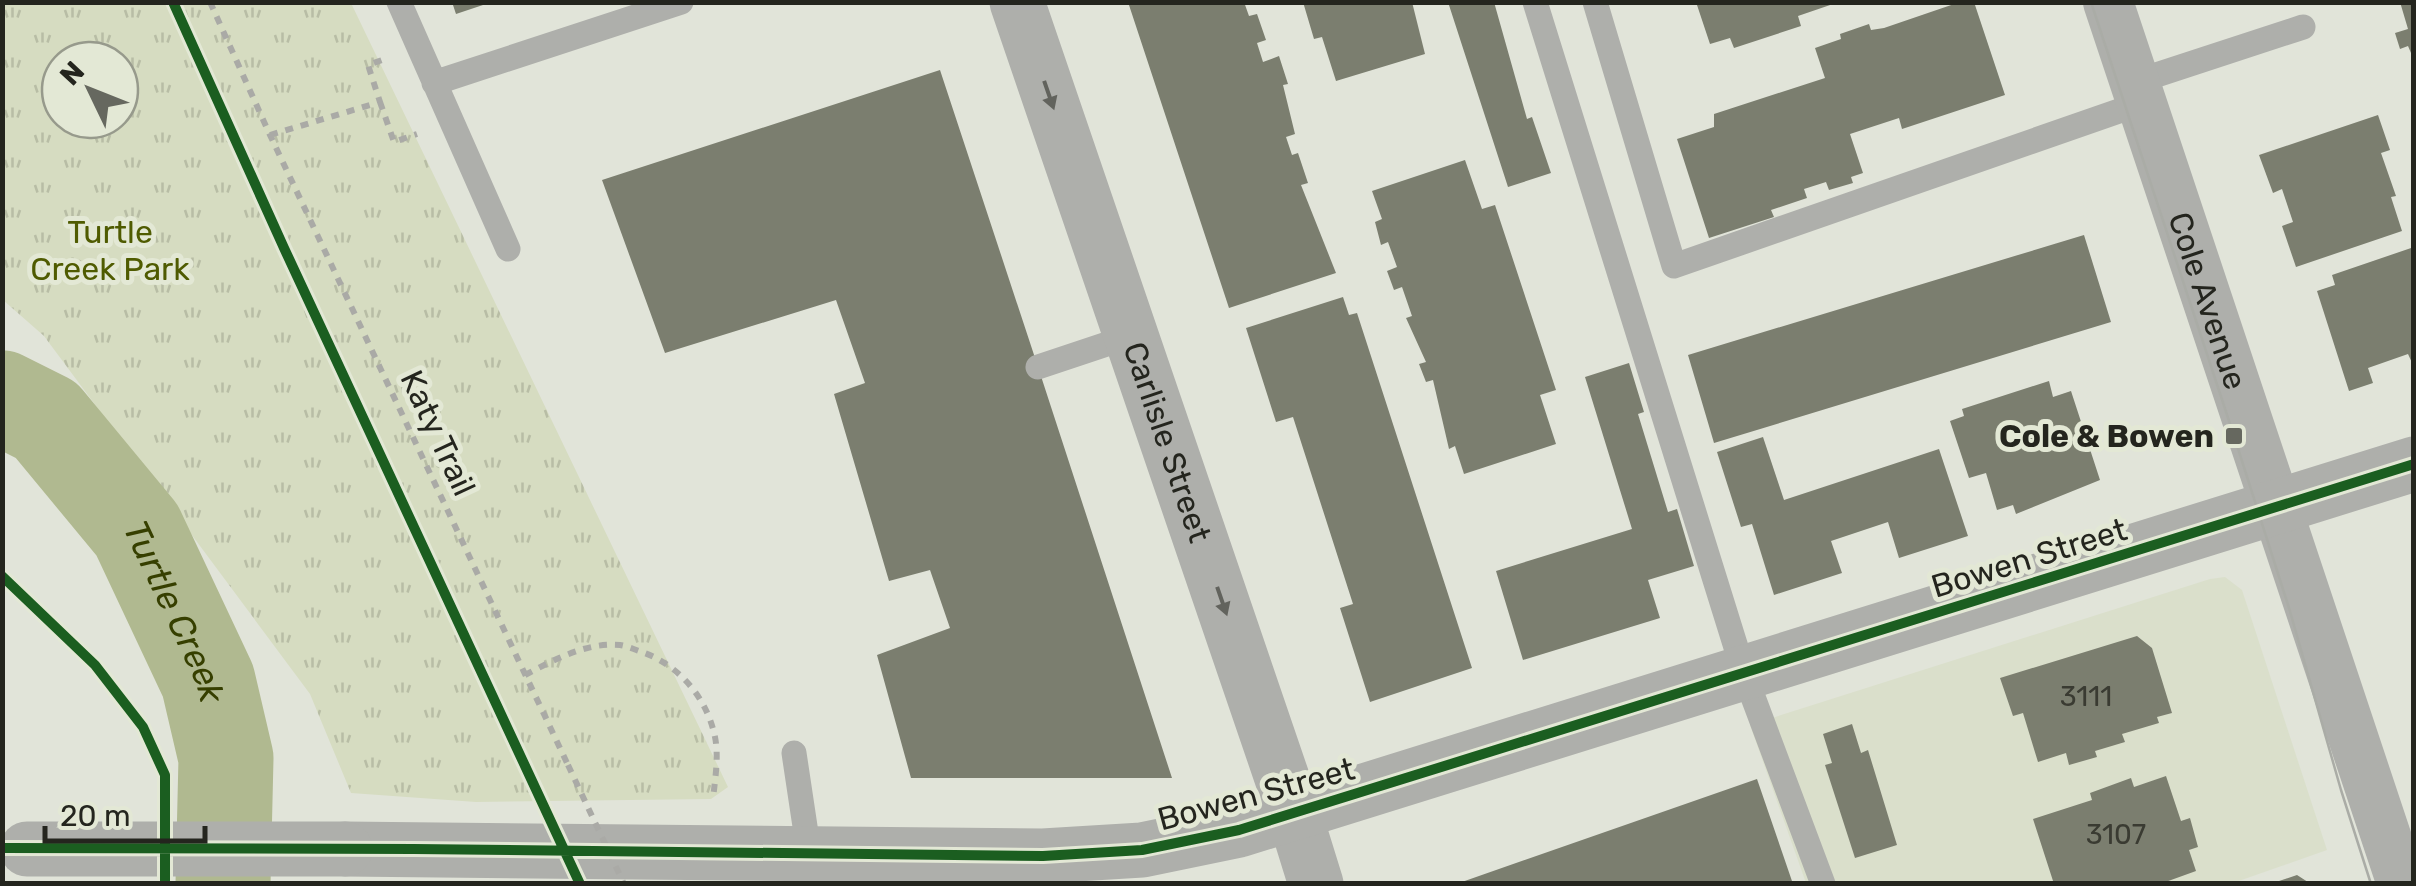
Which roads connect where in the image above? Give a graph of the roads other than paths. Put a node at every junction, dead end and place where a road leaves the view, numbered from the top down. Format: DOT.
graph roads {
  1 [pos="399,2"];
  2 [pos="681,2"];
  3 [pos="1017,2"];
  4 [pos="1535,2"];
  5 [pos="1595,2"];
  6 [pos="2108,2"];
  7 [pos="2304,27"];
  8 [pos="434,83"];
  9 [pos="2138,92"];
  10 [pos="508,249"];
  11 [pos="1131,336"];
  12 [pos="1038,367"];
  13 [pos="2414,464"];
  14 [pos="2277,507"];
  15 [pos="1744,673"];
  16 [pos="794,753"];
  17 [pos="1294,813"];
  18 [pos="15,849"];
  19 [pos="809,853"];
  20 [pos="1316,884"];
  21 [pos="1822,884"];
  22 [pos="2402,884"];
  1 -- 8 [label="lane"];
  2 -- 8 [label="lane"];
  3 -- 11 [label="street, Carlisle Street, one-way"];
  4 -- 15 [label="lane"];
  5 -- 9 [label="lane"];
  6 -- 9 [label="street, Cole Avenue"];
  7 -- 9 [label="lane"];
  8 -- 10 [label="lane"];
  9 -- 14 [label="street, Cole Avenue"];
  11 -- 12 [label="lane"];
  11 -- 17 [label="street, Carlisle Street, one-way"];
  13 -- 14 [label="street, Bowen Street"];
  14 -- 15 [label="street, Bowen Street"];
  14 -- 22 [label="street, Cole Avenue"];
  15 -- 17 [label="street, Bowen Street"];
  15 -- 21 [label="lane"];
  16 -- 19 [label="lane"];
  17 -- 19 [label="street, Bowen Street"];
  17 -- 20 [label="street, Carlisle Street"];
  18 -- 19 [label="street, Bowen Street, bridge"];
}
